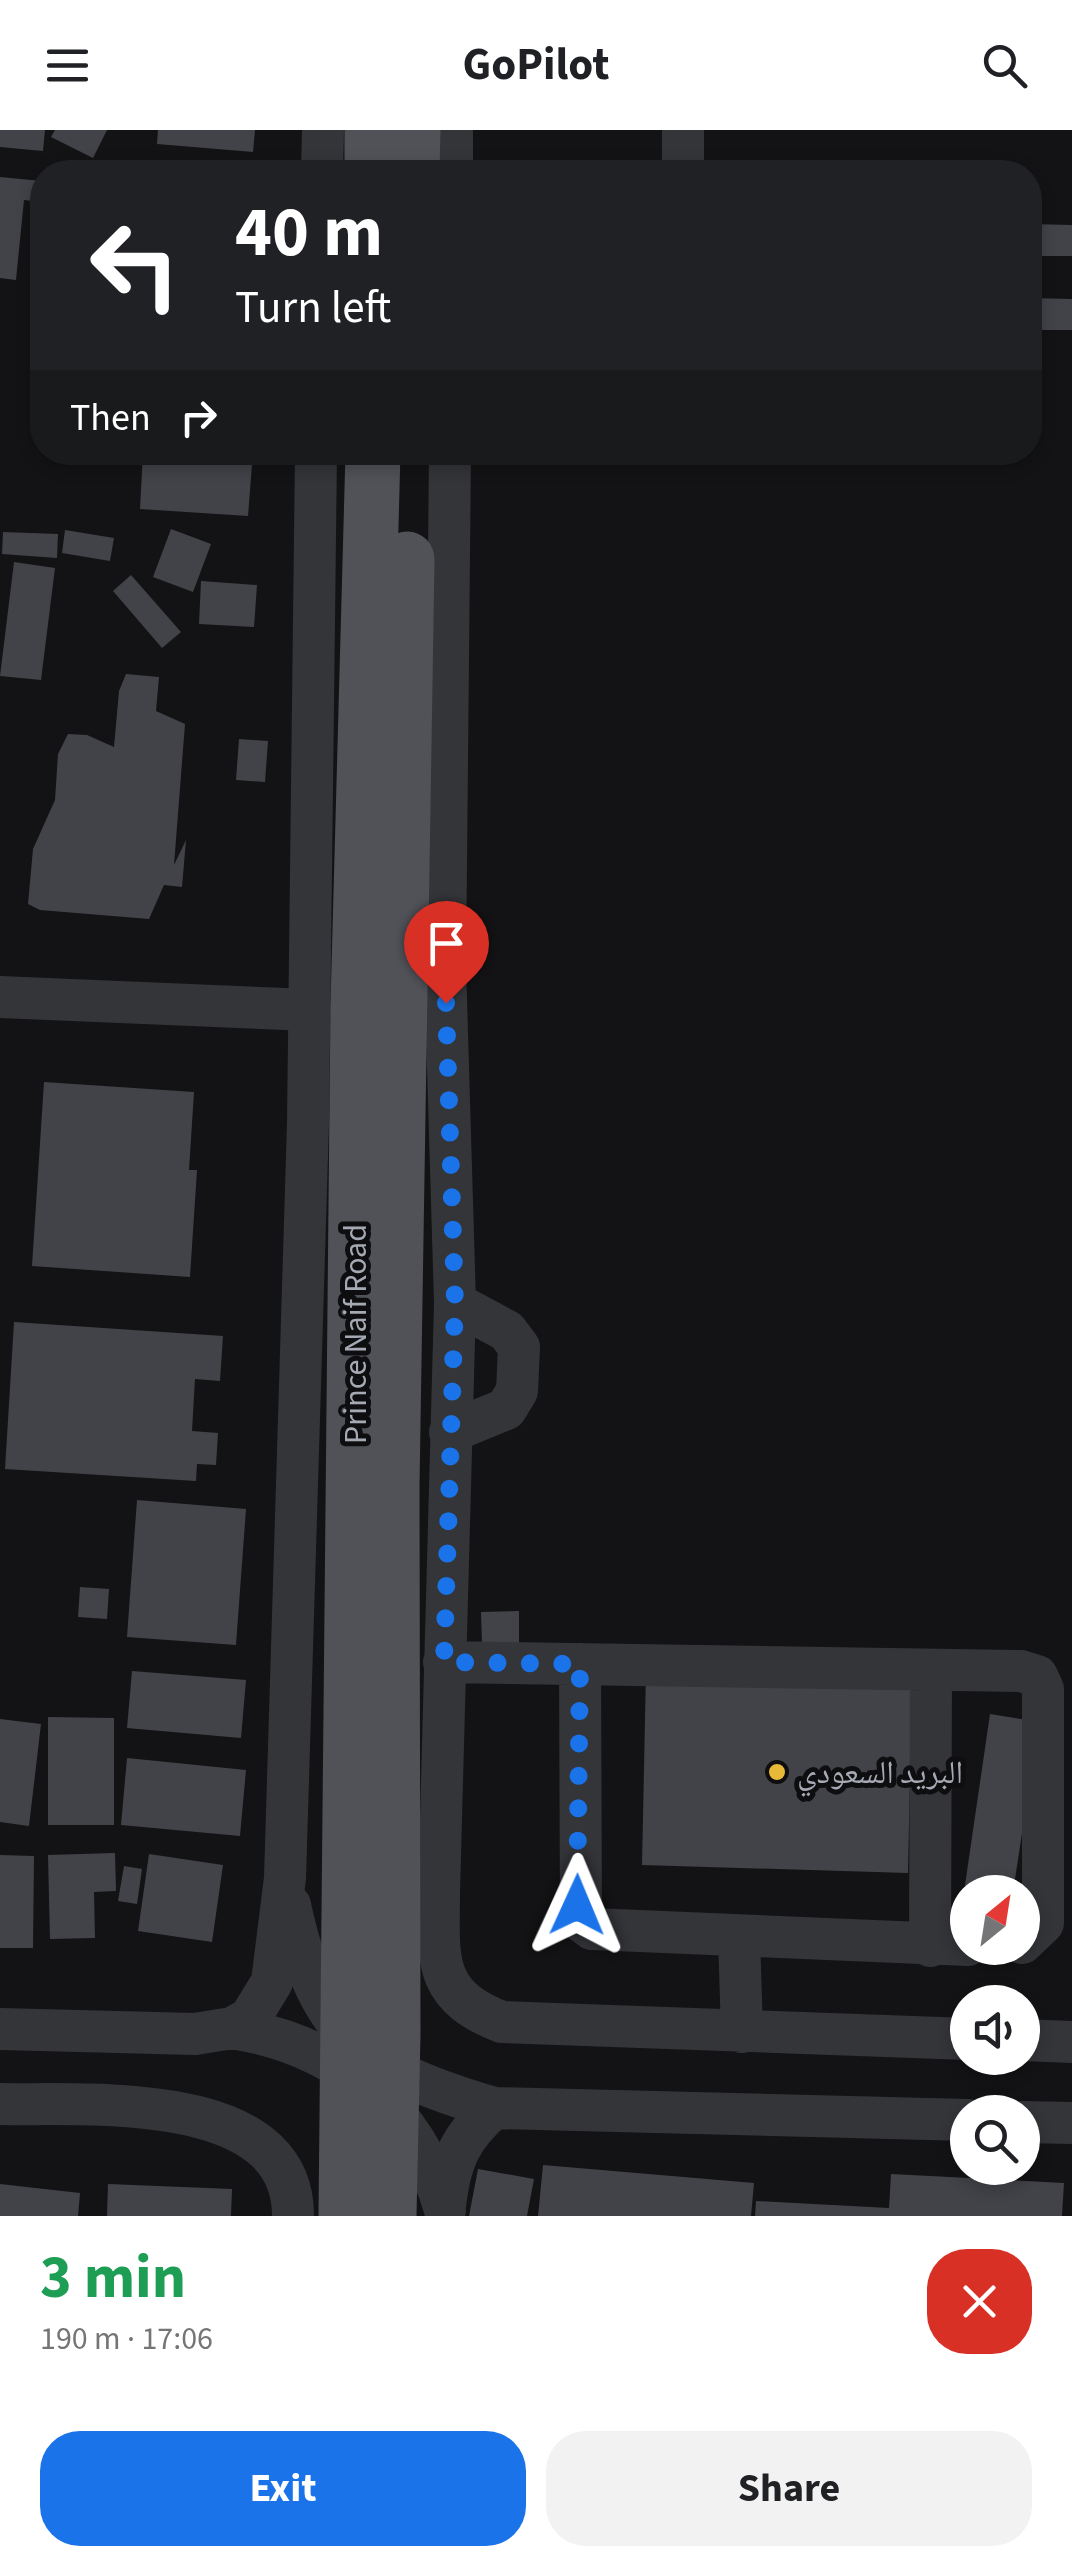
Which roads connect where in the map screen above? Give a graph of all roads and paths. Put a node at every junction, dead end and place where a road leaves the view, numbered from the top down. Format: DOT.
graph roads {
  1 [pos="323,130"];
  2 [pos="372,130"];
  3 [pos="413,130"];
  4 [pos="452,130"];
  5 [pos="683,130"];
  6 [pos="322,160"];
  7 [pos="372,160"];
  8 [pos="412,160"];
  9 [pos="452,160"];
  10 [pos="683,160"];
  11 [pos="316,465"];
  12 [pos="372,465"];
  13 [pos="408,465"];
  14 [pos="450,465"];
  15 [pos="0,997"];
  16 [pos="310,1010"];
  17 [pos="455,1303"];
  18 [pos="450,1432"];
  19 [pos="444,1662"];
  20 [pos="580,1664"];
  21 [pos="931,1670"];
  22 [pos="290,1713"];
  23 [pos="442,1741"];
  24 [pos="285,1878"];
  25 [pos="1040,1926"];
  26 [pos="739,1936"];
  27 [pos="948,1945"];
  28 [pos="0,2028"];
  29 [pos="232,2028"];
  30 [pos="742,2032"];
  31 [pos="950,2038"];
  32 [pos="1040,2041"];
  33 [pos="1072,2042"];
  34 [pos="0,2104"];
  35 [pos="494,2108"];
  36 [pos="950,2120"];
  37 [pos="1040,2122"];
  38 [pos="1072,2123"];
  39 [pos="445,2213"];
  40 [pos="292,2216"];
  41 [pos="346,2216"];
  42 [pos="389,2216"];
  1 -- 6 [label="street"];
  2 -- 7 [label="main road"];
  3 -- 8 [label="main road"];
  4 -- 9 [label="street"];
  5 -- 10 [label="street"];
  11 -- 16 [label="street"];
  12 -- 41 [label="main road, Prince Naif Road"];
  13 -- 42 [label="main road, Prince Naif Road"];
  14 -- 17 [label="street"];
  15 -- 16 [label="street"];
  16 -- 22 [label="street"];
  17 -- 18 [label="street"];
  17 -- 18 [label="street"];
  18 -- 19 [label="street"];
  19 -- 20 [label="street"];
  19 -- 23 [label="street"];
  20 -- 21 [label="street"];
  20 -- 26 [label="street"];
  21 -- 25 [label="street"];
  21 -- 27 [label="street"];
  22 -- 23 [label="street"];
  22 -- 24 [label="street"];
  23 -- 30 [label="street"];
  24 -- 29 [label="street"];
  24 -- 35 [label="street"];
  26 -- 27 [label="street"];
  26 -- 30 [label="street"];
  28 -- 29 [label="street"];
  29 -- 39 [label="street"];
  30 -- 31 [label="street"];
  32 -- 33 [label="street"];
  34 -- 40 [label="street"];
  35 -- 36 [label="street"];
  35 -- 39 [label="street"];
  37 -- 38 [label="street"];
}
